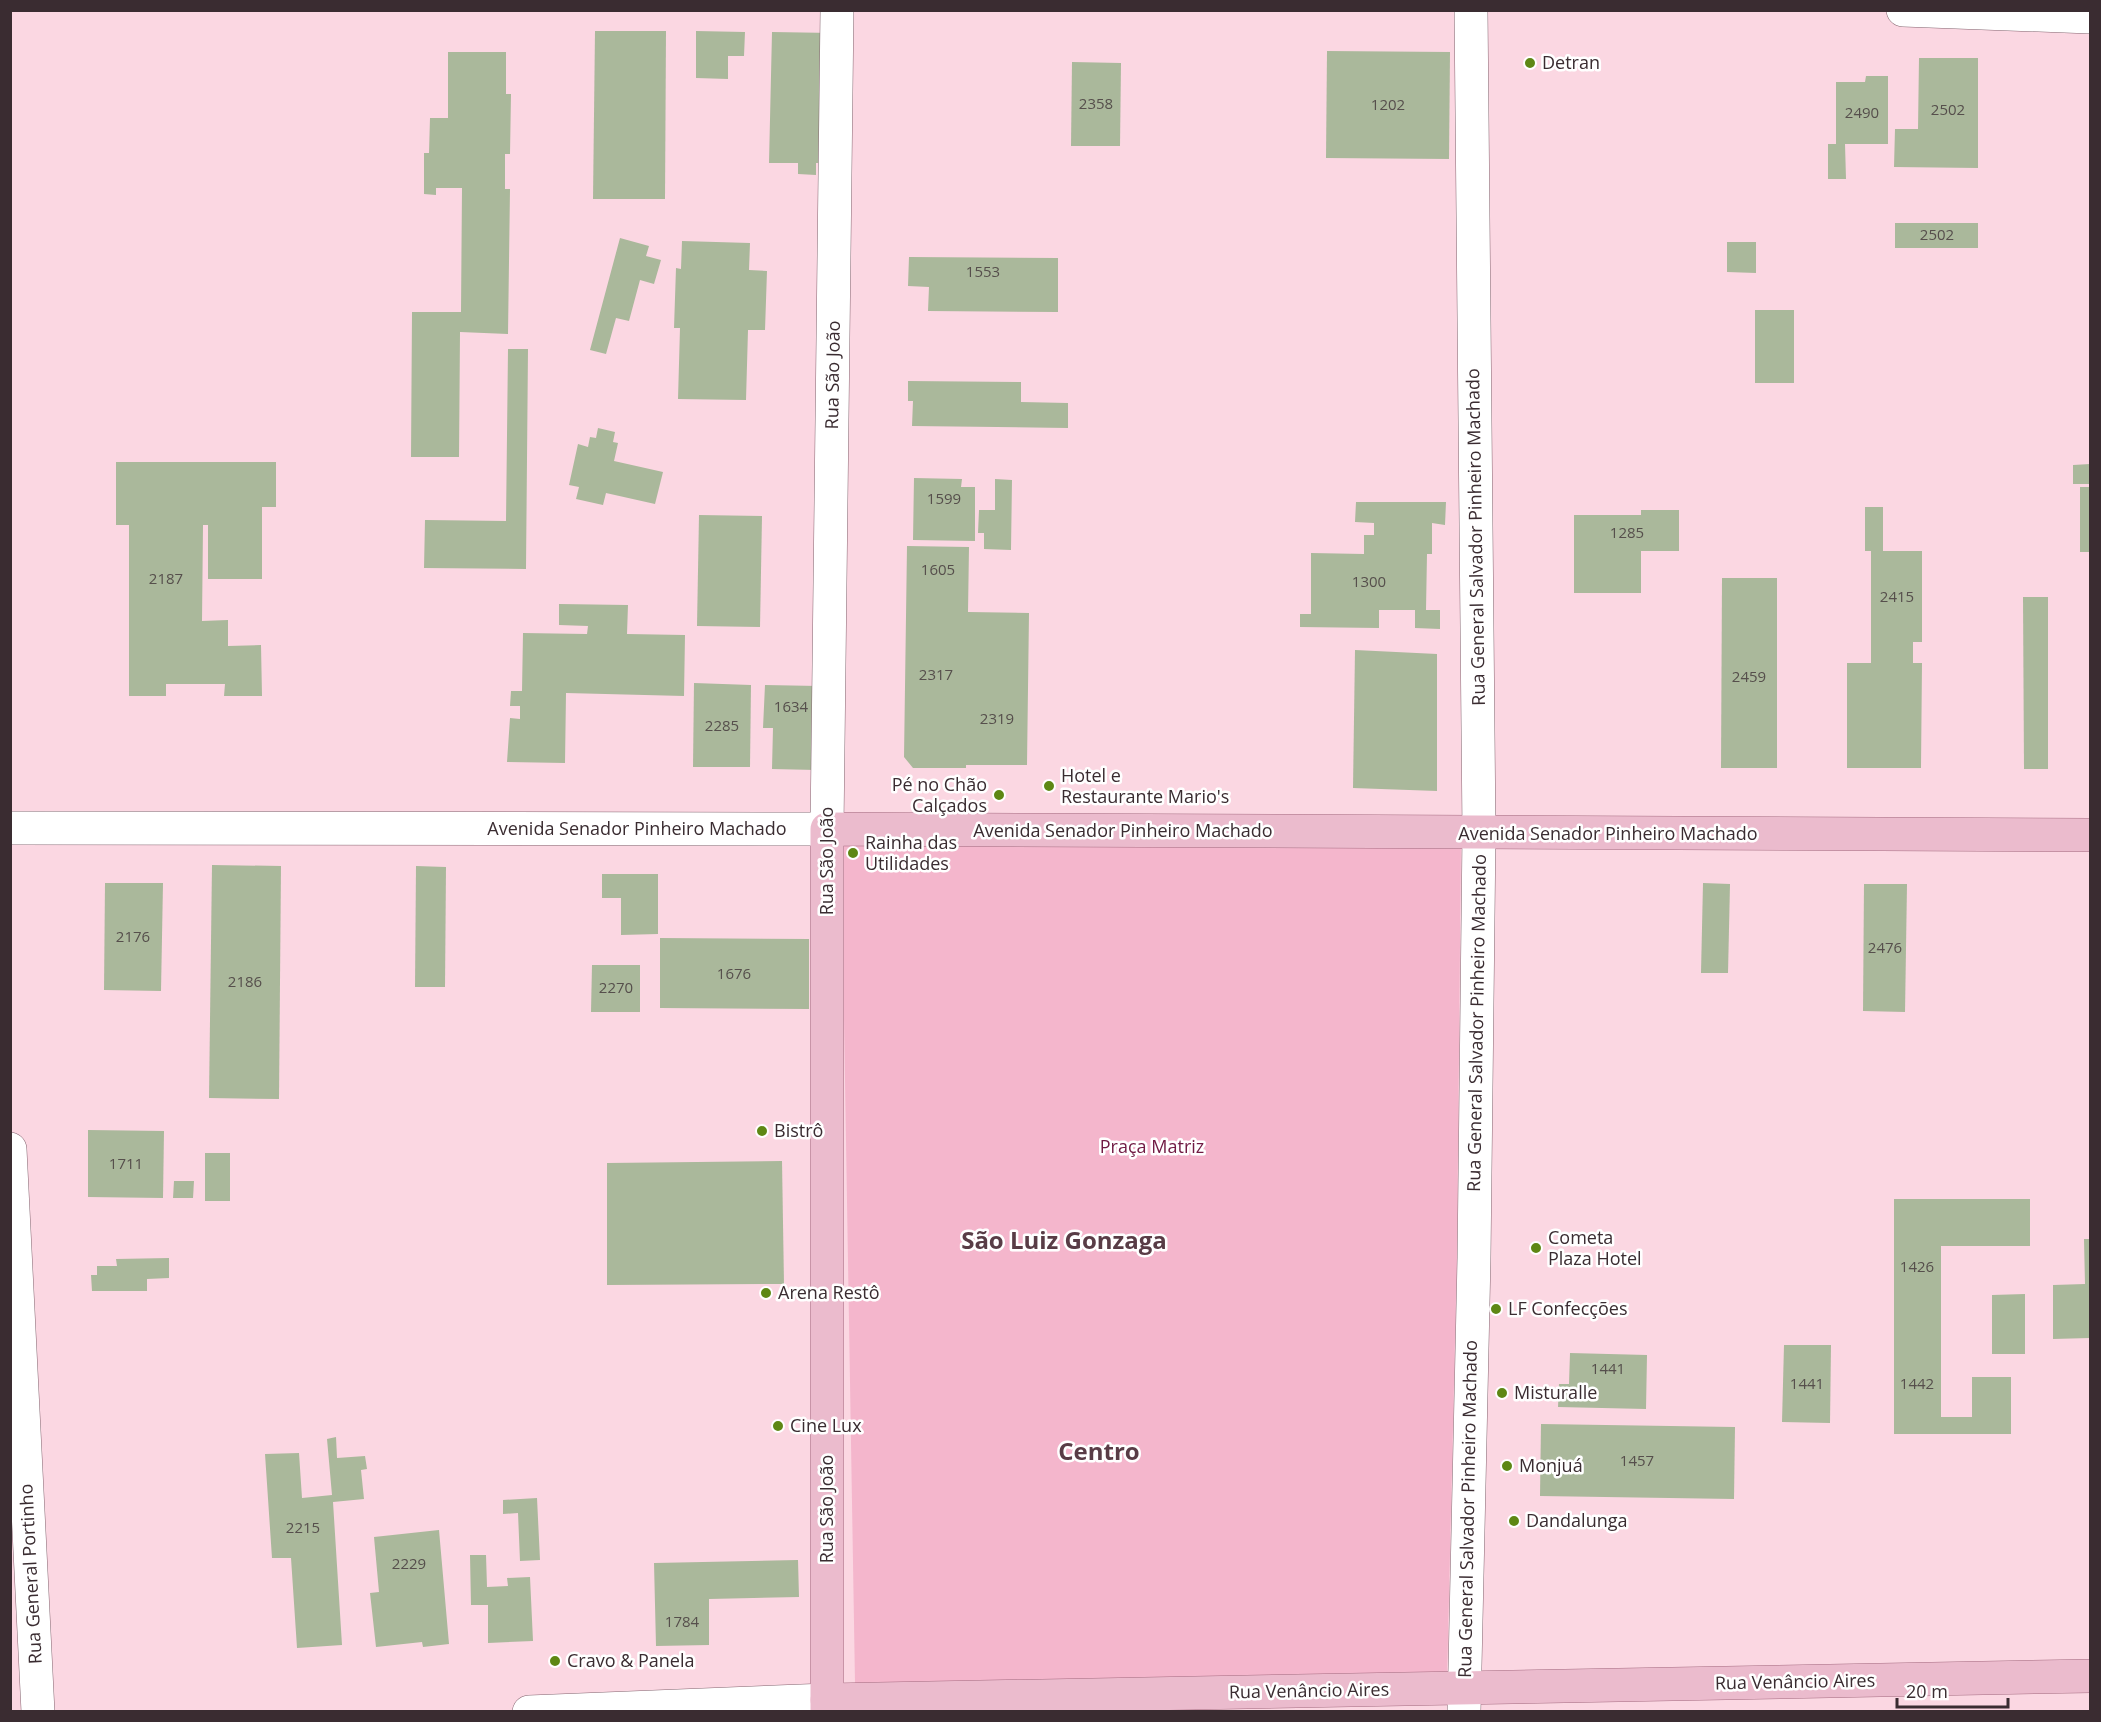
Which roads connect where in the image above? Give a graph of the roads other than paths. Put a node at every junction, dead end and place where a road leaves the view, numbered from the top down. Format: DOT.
graph roads {
  1 [pos="837,10"];
  2 [pos="1471,10"];
  3 [pos="1903,10"];
  4 [pos="2091,17"];
  5 [pos="10,828"];
  6 [pos="827,829"];
  7 [pos="1479,833"];
  8 [pos="2091,836"];
  9 [pos="10,1149"];
  10 [pos="2091,1676"];
  11 [pos="1464,1700"];
  12 [pos="827,1706"];
  13 [pos="38,1712"];
  14 [pos="529,1712"];
  1 -- 6 [label="street, Rua São João"];
  2 -- 7 [label="street, Rua General Salvador Pinheiro Machado"];
  3 -- 4 [label="street"];
  5 -- 6 [label="street, Avenida Senador Pinheiro Machado"];
  6 -- 7 [label="main road, Avenida Senador Pinheiro Machado"];
  6 -- 12 [label="main road, Rua São João"];
  7 -- 8 [label="main road, Avenida Senador Pinheiro Machado"];
  7 -- 11 [label="street, Rua General Salvador Pinheiro Machado"];
  9 -- 13 [label="street, Rua General Portinho"];
  10 -- 11 [label="main road, Rua Venâncio Aires"];
  11 -- 12 [label="main road, Rua Venâncio Aires"];
  12 -- 14 [label="street, Rua Venâncio Aires"];
}
